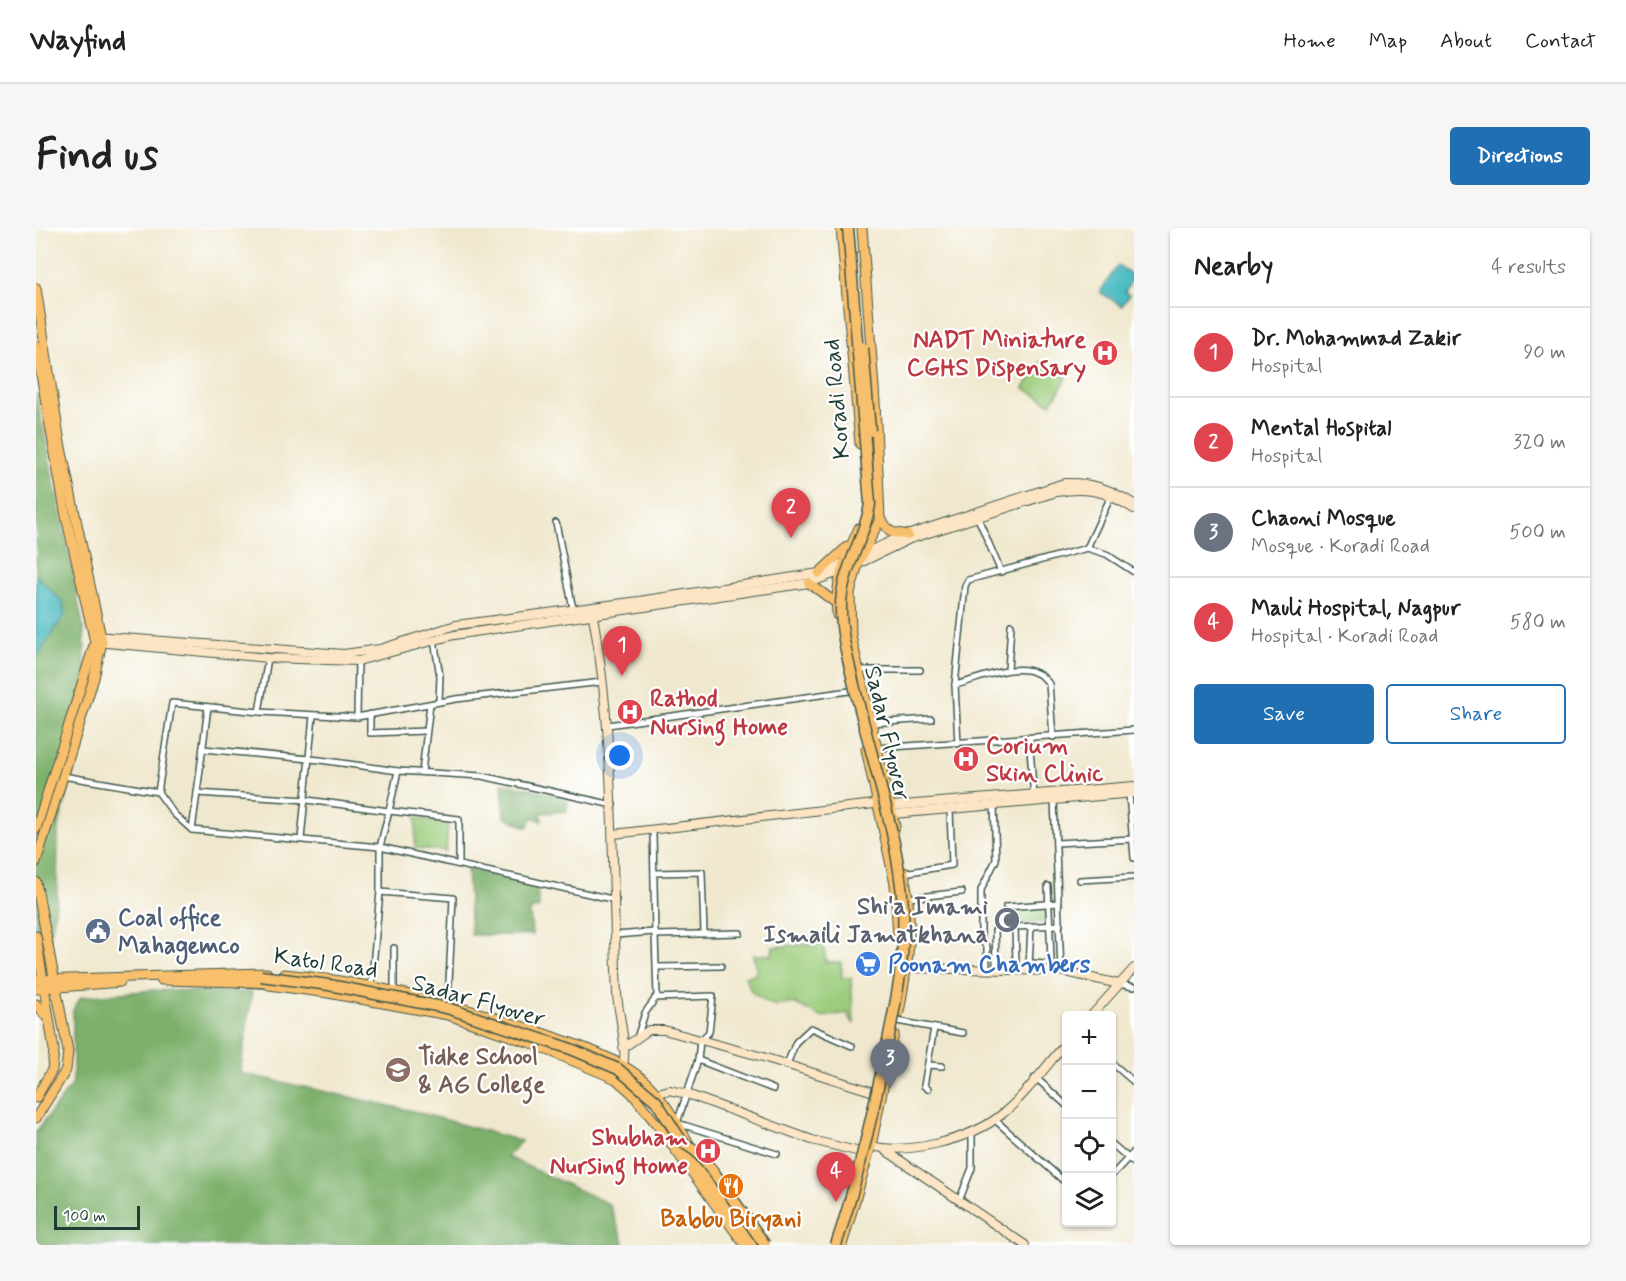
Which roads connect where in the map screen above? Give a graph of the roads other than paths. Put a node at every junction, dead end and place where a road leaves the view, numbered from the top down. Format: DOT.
graph roads {
  1 [pos="844,229"];
  2 [pos="859,229"];
  3 [pos="36,288"];
  4 [pos="36,346"];
  5 [pos="1073,483"];
  6 [pos="1111,496"];
  7 [pos="1134,504"];
  8 [pos="1134,509"];
  9 [pos="977,515"];
  10 [pos="880,519"];
  11 [pos="556,524"];
  12 [pos="908,535"];
  13 [pos="853,542"];
  14 [pos="1087,548"];
  15 [pos="862,554"];
  16 [pos="858,564"];
  17 [pos="843,567"];
  18 [pos="1001,572"];
  19 [pos="1134,572"];
  20 [pos="819,573"];
  21 [pos="809,583"];
  22 [pos="836,603"];
  23 [pos="573,609"];
  24 [pos="592,610"];
  25 [pos="1011,625"];
  26 [pos="98,639"];
  27 [pos="434,640"];
  28 [pos="268,658"];
  29 [pos="358,661"];
  30 [pos="857,670"];
  31 [pos="920,670"];
  32 [pos="1008,670"];
  33 [pos="602,682"];
  34 [pos="955,685"];
  35 [pos="851,690"];
  36 [pos="862,690"];
  37 [pos="439,702"];
  38 [pos="430,704"];
  39 [pos="208,707"];
  40 [pos="259,712"];
  41 [pos="370,714"];
  42 [pos="314,716"];
  43 [pos="357,717"];
  44 [pos="931,719"];
  45 [pos="871,723"];
  46 [pos="608,725"];
  47 [pos="1134,730"];
  48 [pos="426,731"];
  49 [pos="1053,737"];
  50 [pos="1029,738"];
  51 [pos="958,744"];
  52 [pos="878,748"];
  53 [pos="203,749"];
  54 [pos="309,760"];
  55 [pos="398,771"];
  56 [pos="422,772"];
  57 [pos="63,776"];
  58 [pos="1134,786"];
  59 [pos="158,792"];
  60 [pos="197,793"];
  61 [pos="1132,794"];
  62 [pos="1034,798"];
  63 [pos="307,800"];
  64 [pos="1054,800"];
  65 [pos="877,803"];
  66 [pos="613,805"];
  67 [pos="994,805"];
  68 [pos="892,807"];
  69 [pos="950,809"];
  70 [pos="389,811"];
  71 [pos="36,830"];
  72 [pos="192,830"];
  73 [pos="653,832"];
  74 [pos="614,834"];
  75 [pos="301,839"];
  76 [pos="1133,839"];
  77 [pos="1056,843"];
  78 [pos="380,847"];
  79 [pos="1134,858"];
  80 [pos="36,862"];
  81 [pos="459,863"];
  82 [pos="654,873"];
  83 [pos="904,873"];
  84 [pos="1134,877"];
  85 [pos="1080,879"];
  86 [pos="36,882"];
  87 [pos="1048,886"];
  88 [pos="380,892"];
  89 [pos="962,892"];
  90 [pos="909,897"];
  91 [pos="615,900"];
  92 [pos="1059,903"];
  93 [pos="1049,904"];
  94 [pos="1006,907"];
  95 [pos="1050,925"];
  96 [pos="1060,925"];
  97 [pos="1031,927"];
  98 [pos="995,931"];
  99 [pos="655,933"];
  100 [pos="704,933"];
  101 [pos="740,933"];
  102 [pos="615,934"];
  103 [pos="36,936"];
  104 [pos="37,947"];
  105 [pos="394,948"];
  106 [pos="1016,962"];
  107 [pos="721,966"];
  108 [pos="1028,966"];
  109 [pos="656,968"];
  110 [pos="908,968"];
  111 [pos="1134,968"];
  112 [pos="987,970"];
  113 [pos="1061,971"];
  114 [pos="237,978"];
  115 [pos="261,979"];
  116 [pos="40,984"];
  117 [pos="56,984"];
  118 [pos="1119,984"];
  119 [pos="371,987"];
  120 [pos="1134,987"];
  121 [pos="394,991"];
  122 [pos="655,998"];
  123 [pos="448,1003"];
  124 [pos="36,1004"];
  125 [pos="1095,1011"];
  126 [pos="897,1021"];
  127 [pos="50,1022"];
  128 [pos="934,1028"];
  129 [pos="963,1033"];
  130 [pos="636,1040"];
  131 [pos="700,1041"];
  132 [pos="852,1046"];
  133 [pos="1062,1047"];
  134 [pos="623,1048"];
  135 [pos="698,1060"];
  136 [pos="787,1064"];
  137 [pos="928,1065"];
  138 [pos="1114,1065"];
  139 [pos="624,1066"];
  140 [pos="942,1066"];
  141 [pos="1035,1077"];
  142 [pos="616,1079"];
  143 [pos="1134,1082"];
  144 [pos="773,1089"];
  145 [pos="928,1089"];
  146 [pos="878,1093"];
  147 [pos="655,1094"];
  148 [pos="687,1094"];
  149 [pos="36,1098"];
  150 [pos="1062,1101"];
  151 [pos="36,1118"];
  152 [pos="994,1119"];
  153 [pos="677,1123"];
  154 [pos="972,1131"];
  155 [pos="1116,1148"];
  156 [pos="865,1149"];
  157 [pos="885,1150"];
  158 [pos="1134,1152"];
  159 [pos="777,1154"];
  160 [pos="1128,1158"];
  161 [pos="1134,1163"];
  162 [pos="1114,1173"];
  163 [pos="1062,1179"];
  164 [pos="959,1201"];
  165 [pos="745,1245"];
  166 [pos="752,1245"];
  167 [pos="759,1245"];
  168 [pos="765,1245"];
  169 [pos="837,1245"];
  170 [pos="1025,1245"];
  1 -- 2 [label="main road"];
  1 -- 13 [label="main road, Koradi Road"];
  1 -- 169 [label="highway, Sadar Flyover, bridge"];
  2 -- 10 [label="main road, Koradi Road"];
  2 -- 169 [label="highway, Sadar Flyover, bridge"];
  3 -- 26 [label="main road"];
  4 -- 26 [label="main road"];
  5 -- 6 [label="main road"];
  5 -- 7 [label="main road"];
  5 -- 9 [label="main road"];
  6 -- 8 [label="main road"];
  6 -- 14 [label="street"];
  9 -- 12 [label="main road"];
  9 -- 16 [label="main road"];
  9 -- 18 [label="street"];
  10 -- 12 [label="main road"];
  10 -- 15 [label="main road, Koradi Road"];
  11 -- 23 [label="street"];
  12 -- 15 [label="main road"];
  13 -- 17 [label="main road, Koradi Road"];
  13 -- 20 [label="main road"];
  14 -- 18 [label="street"];
  14 -- 19 [label="street"];
  15 -- 16 [label="main road, Koradi Road"];
  15 -- 17 [label="main road"];
  16 -- 17 [label="main road"];
  16 -- 30 [label="main road, Koradi Road"];
  17 -- 20 [label="main road"];
  17 -- 21 [label="main road"];
  17 -- 22 [label="main road, Koradi Road"];
  18 -- 34 [label="street"];
  20 -- 24 [label="main road"];
  21 -- 22 [label="main road"];
  21 -- 24 [label="main road"];
  22 -- 35 [label="main road, Koradi Road"];
  23 -- 24 [label="main road"];
  23 -- 26 [label="main road"];
  24 -- 27 [label="main road"];
  24 -- 33 [label="main road"];
  25 -- 32 [label="street"];
  26 -- 28 [label="main road"];
  26 -- 57 [label="main road"];
  26 -- 71 [label="main road"];
  27 -- 29 [label="main road"];
  27 -- 37 [label="street"];
  28 -- 29 [label="main road"];
  28 -- 40 [label="street"];
  29 -- 43 [label="street"];
  30 -- 31 [label="street"];
  30 -- 36 [label="main road, Koradi Road"];
  32 -- 34 [label="street"];
  32 -- 49 [label="street"];
  33 -- 37 [label="street"];
  33 -- 46 [label="main road"];
  34 -- 51 [label="street"];
  35 -- 36 [label="street"];
  35 -- 46 [label="street"];
  35 -- 65 [label="main road, Koradi Road"];
  36 -- 45 [label="main road, Koradi Road"];
  37 -- 38 [label="street"];
  38 -- 41 [label="street"];
  38 -- 48 [label="street"];
  39 -- 40 [label="street"];
  39 -- 53 [label="street"];
  39 -- 59 [label="street"];
  40 -- 42 [label="street"];
  41 -- 43 [label="street"];
  41 -- 48 [label="street"];
  42 -- 43 [label="street"];
  42 -- 54 [label="street"];
  44 -- 45 [label="street"];
  45 -- 52 [label="main road, Koradi Road"];
  46 -- 66 [label="main road"];
  47 -- 49 [label="street"];
  48 -- 56 [label="street"];
  49 -- 50 [label="street"];
  50 -- 51 [label="street"];
  50 -- 62 [label="street"];
  51 -- 52 [label="street"];
  52 -- 68 [label="main road, Koradi Road"];
  53 -- 54 [label="street"];
  53 -- 60 [label="street"];
  54 -- 55 [label="street"];
  54 -- 63 [label="street"];
  55 -- 56 [label="street"];
  55 -- 70 [label="street"];
  56 -- 66 [label="street"];
  57 -- 59 [label="street"];
  57 -- 80 [label="main road"];
  58 -- 62 [label="main road"];
  59 -- 72 [label="street"];
  60 -- 63 [label="street"];
  60 -- 72 [label="street"];
  61 -- 64 [label="main road"];
  61 -- 76 [label="street"];
  62 -- 64 [label="main road"];
  62 -- 67 [label="main road"];
  62 -- 68 [label="main road"];
  63 -- 70 [label="street"];
  63 -- 75 [label="street"];
  64 -- 77 [label="street"];
  65 -- 68 [label="main road"];
  65 -- 73 [label="main road"];
  65 -- 146 [label="main road, Koradi Road"];
  66 -- 74 [label="main road"];
  67 -- 69 [label="main road"];
  67 -- 112 [label="street"];
  68 -- 69 [label="main road"];
  68 -- 83 [label="main road, Koradi Road"];
  69 -- 83 [label="street"];
  70 -- 78 [label="street"];
  70 -- 81 [label="street"];
  72 -- 75 [label="street"];
  73 -- 74 [label="main road"];
  73 -- 82 [label="street"];
  74 -- 91 [label="main road"];
  75 -- 78 [label="street"];
  76 -- 77 [label="street"];
  76 -- 79 [label="street"];
  77 -- 92 [label="street"];
  78 -- 81 [label="street"];
  78 -- 88 [label="street"];
  81 -- 91 [label="street"];
  82 -- 99 [label="street"];
  82 -- 100 [label="street"];
  83 -- 90 [label="main road, Koradi Road"];
  84 -- 85 [label="street"];
  86 -- 117 [label="main road"];
  87 -- 93 [label="street"];
  88 -- 119 [label="street"];
  88 -- 123 [label="street"];
  89 -- 90 [label="street"];
  90 -- 110 [label="main road, Koradi Road"];
  91 -- 102 [label="main road"];
  92 -- 93 [label="street"];
  92 -- 96 [label="street"];
  93 -- 94 [label="street"];
  93 -- 95 [label="street"];
  95 -- 96 [label="street"];
  95 -- 97 [label="street"];
  95 -- 108 [label="street"];
  96 -- 113 [label="street"];
  97 -- 106 [label="street"];
  97 -- 108 [label="street"];
  98 -- 106 [label="street"];
  99 -- 100 [label="street"];
  99 -- 102 [label="street"];
  99 -- 109 [label="street"];
  100 -- 101 [label="street"];
  102 -- 134 [label="main road"];
  103 -- 104 [label="main road"];
  104 -- 116 [label="main road"];
  105 -- 121 [label="street"];
  106 -- 108 [label="street"];
  106 -- 108 [label="street"];
  107 -- 109 [label="street"];
  108 -- 112 [label="main road"];
  108 -- 113 [label="main road"];
  109 -- 122 [label="street"];
  110 -- 112 [label="main road"];
  110 -- 126 [label="main road, Koradi Road"];
  111 -- 118 [label="main road"];
  113 -- 118 [label="main road"];
  114 -- 115 [label="highway, Sadar Flyover"];
  114 -- 117 [label="main road, Katol Road"];
  114 -- 119 [label="main road, Katol Road"];
  114 -- 142 [label="main road, Katol Road"];
  115 -- 166 [label="highway, Sadar Flyover, bridge"];
  115 -- 168 [label="highway, Sadar Flyover, bridge"];
  116 -- 117 [label="main road, Katol Road"];
  116 -- 127 [label="main road"];
  117 -- 151 [label="main road"];
  118 -- 120 [label="street"];
  118 -- 125 [label="main road"];
  119 -- 121 [label="main road, Katol Road"];
  121 -- 123 [label="main road, Katol Road"];
  122 -- 130 [label="street"];
  122 -- 131 [label="street"];
  123 -- 139 [label="main road, Katol Road"];
  124 -- 127 [label="main road"];
  126 -- 128 [label="street"];
  126 -- 146 [label="main road, Koradi Road"];
  127 -- 149 [label="main road"];
  128 -- 129 [label="street"];
  128 -- 137 [label="street"];
  130 -- 131 [label="main road"];
  130 -- 134 [label="main road"];
  131 -- 135 [label="street"];
  131 -- 136 [label="main road"];
  132 -- 136 [label="street"];
  133 -- 141 [label="main road"];
  134 -- 139 [label="main road"];
  135 -- 144 [label="street"];
  135 -- 148 [label="street"];
  136 -- 146 [label="main road"];
  137 -- 140 [label="street"];
  137 -- 145 [label="street"];
  138 -- 143 [label="street"];
  139 -- 142 [label="main road"];
  139 -- 147 [label="main road, Katol Road"];
  141 -- 150 [label="street"];
  141 -- 152 [label="main road"];
  142 -- 165 [label="main road, Katol Road"];
  146 -- 156 [label="main road, Koradi Road"];
  147 -- 148 [label="main road"];
  147 -- 153 [label="main road, Katol Road"];
  148 -- 153 [label="street"];
  148 -- 156 [label="main road"];
  152 -- 154 [label="main road"];
  152 -- 163 [label="street"];
  153 -- 159 [label="street"];
  153 -- 167 [label="main road, Katol Road"];
  154 -- 157 [label="main road"];
  154 -- 164 [label="street"];
  155 -- 160 [label="street"];
  156 -- 157 [label="main road"];
  156 -- 169 [label="main road, Koradi Road"];
  157 -- 164 [label="main road"];
  158 -- 160 [label="street"];
  160 -- 161 [label="street"];
  160 -- 162 [label="street"];
  164 -- 170 [label="main road"];
}
